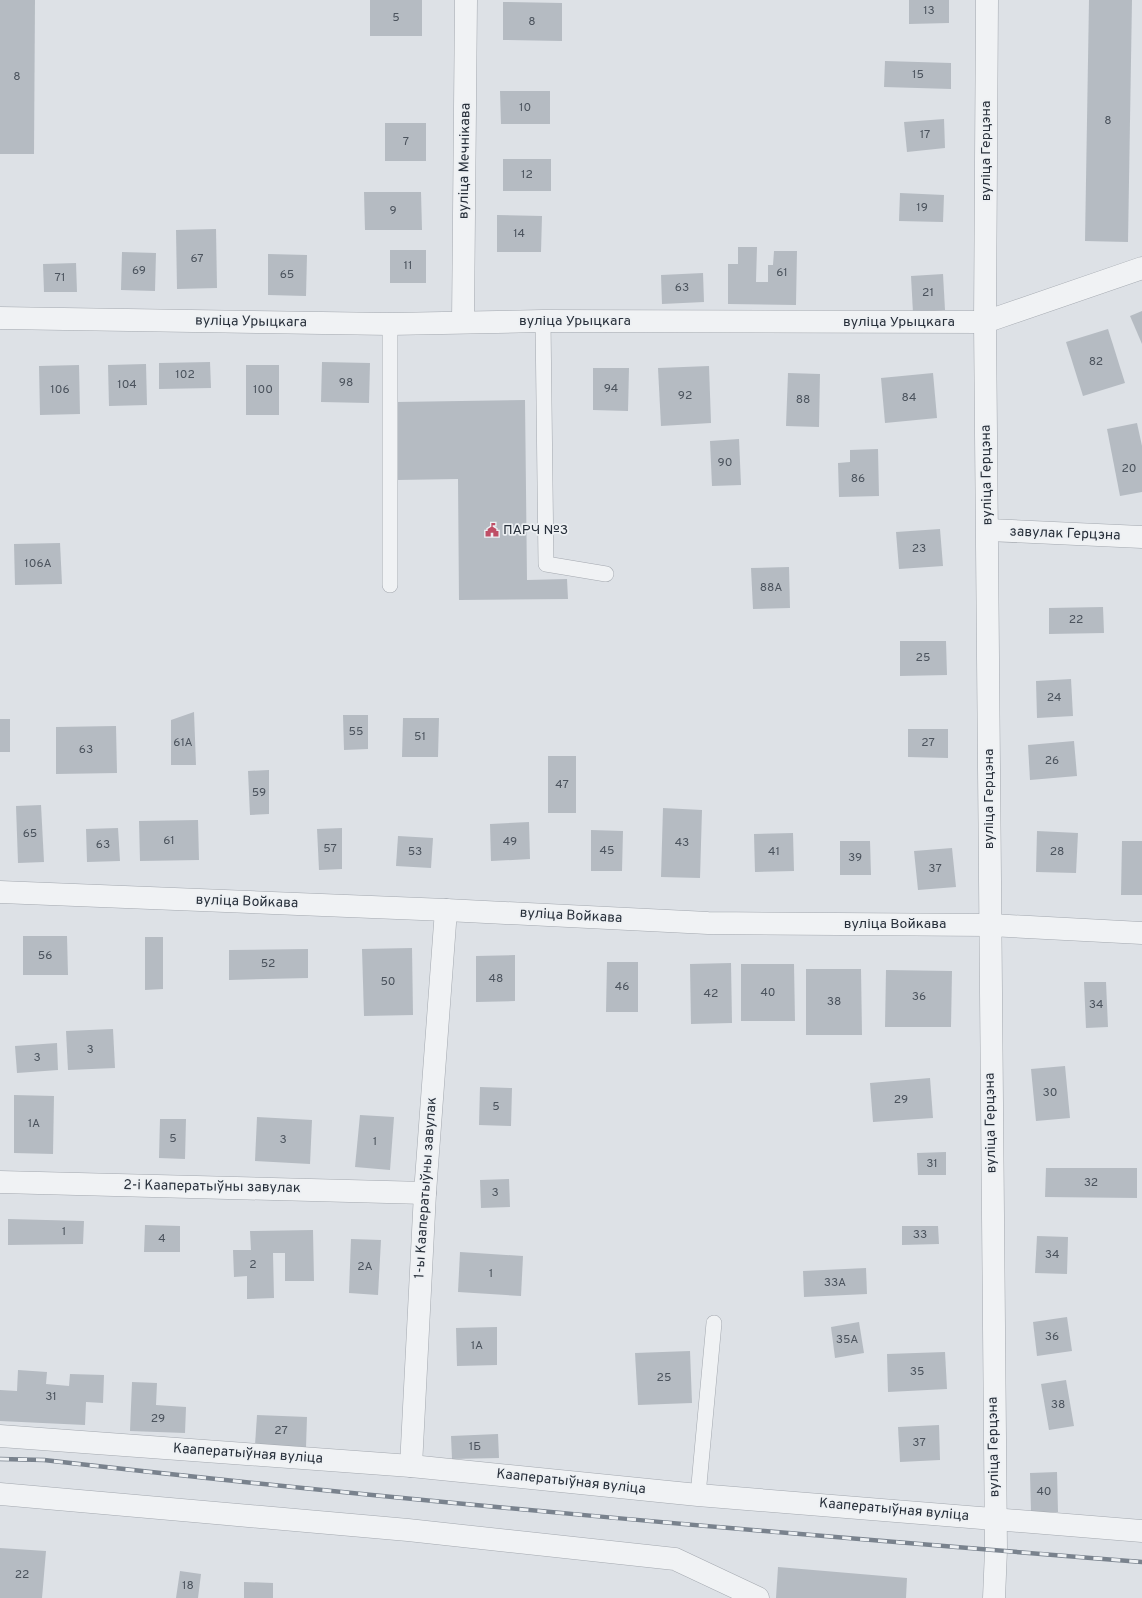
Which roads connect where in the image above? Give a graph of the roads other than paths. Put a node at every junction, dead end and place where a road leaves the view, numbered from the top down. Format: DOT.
graph roads {
  1 [pos="466,0"];
  2 [pos="987,0"];
  3 [pos="1142,268"];
  4 [pos="0,318"];
  5 [pos="543,321"];
  6 [pos="463,322"];
  7 [pos="985,322"];
  8 [pos="390,324"];
  9 [pos="988,530"];
  10 [pos="1142,537"];
  11 [pos="606,574"];
  12 [pos="390,585"];
  13 [pos="0,892"];
  14 [pos="446,910"];
  15 [pos="990,925"];
  16 [pos="1142,933"];
  17 [pos="0,1182"];
  18 [pos="425,1193"];
  19 [pos="714,1323"];
  20 [pos="0,1436"];
  21 [pos="411,1466"];
  22 [pos="0,1494"];
  23 [pos="698,1495"];
  24 [pos="995,1518"];
  25 [pos="1142,1531"];
  26 [pos="758,1598"];
  27 [pos="994,1598"];
  1 -- 6 [label="street, вуліца Мечнікава"];
  2 -- 7 [label="street, вуліца Герцэна"];
  3 -- 7 [label="street, вуліца Урыцкага"];
  4 -- 8 [label="street, вуліца Урыцкага"];
  5 -- 6 [label="street, вуліца Урыцкага"];
  5 -- 7 [label="street, вуліца Урыцкага"];
  5 -- 11 [label="lane"];
  6 -- 8 [label="street, вуліца Урыцкага"];
  7 -- 9 [label="street, вуліца Герцэна"];
  8 -- 12 [label="lane"];
  9 -- 10 [label="street, завулак Герцэна"];
  9 -- 15 [label="street, вуліца Герцэна"];
  13 -- 14 [label="street, вуліца Войкава"];
  14 -- 15 [label="street, вуліца Войкава"];
  14 -- 18 [label="street, 1-ы Кааператыўны завулак"];
  15 -- 16 [label="street, вуліца Войкава"];
  15 -- 24 [label="street, вуліца Герцэна"];
  17 -- 18 [label="street, 2-і Кааператыўны завулак"];
  18 -- 21 [label="street, 1-ы Кааператыўны завулак"];
  19 -- 23 [label="lane"];
  20 -- 21 [label="street, Кааператыўная вуліца"];
  21 -- 23 [label="street, Кааператыўная вуліца"];
  22 -- 26 [label="street"];
  23 -- 24 [label="street, Кааператыўная вуліца"];
  24 -- 25 [label="street, Кааператыўная вуліца"];
  24 -- 27 [label="street, вуліца Герцэна"];
}
